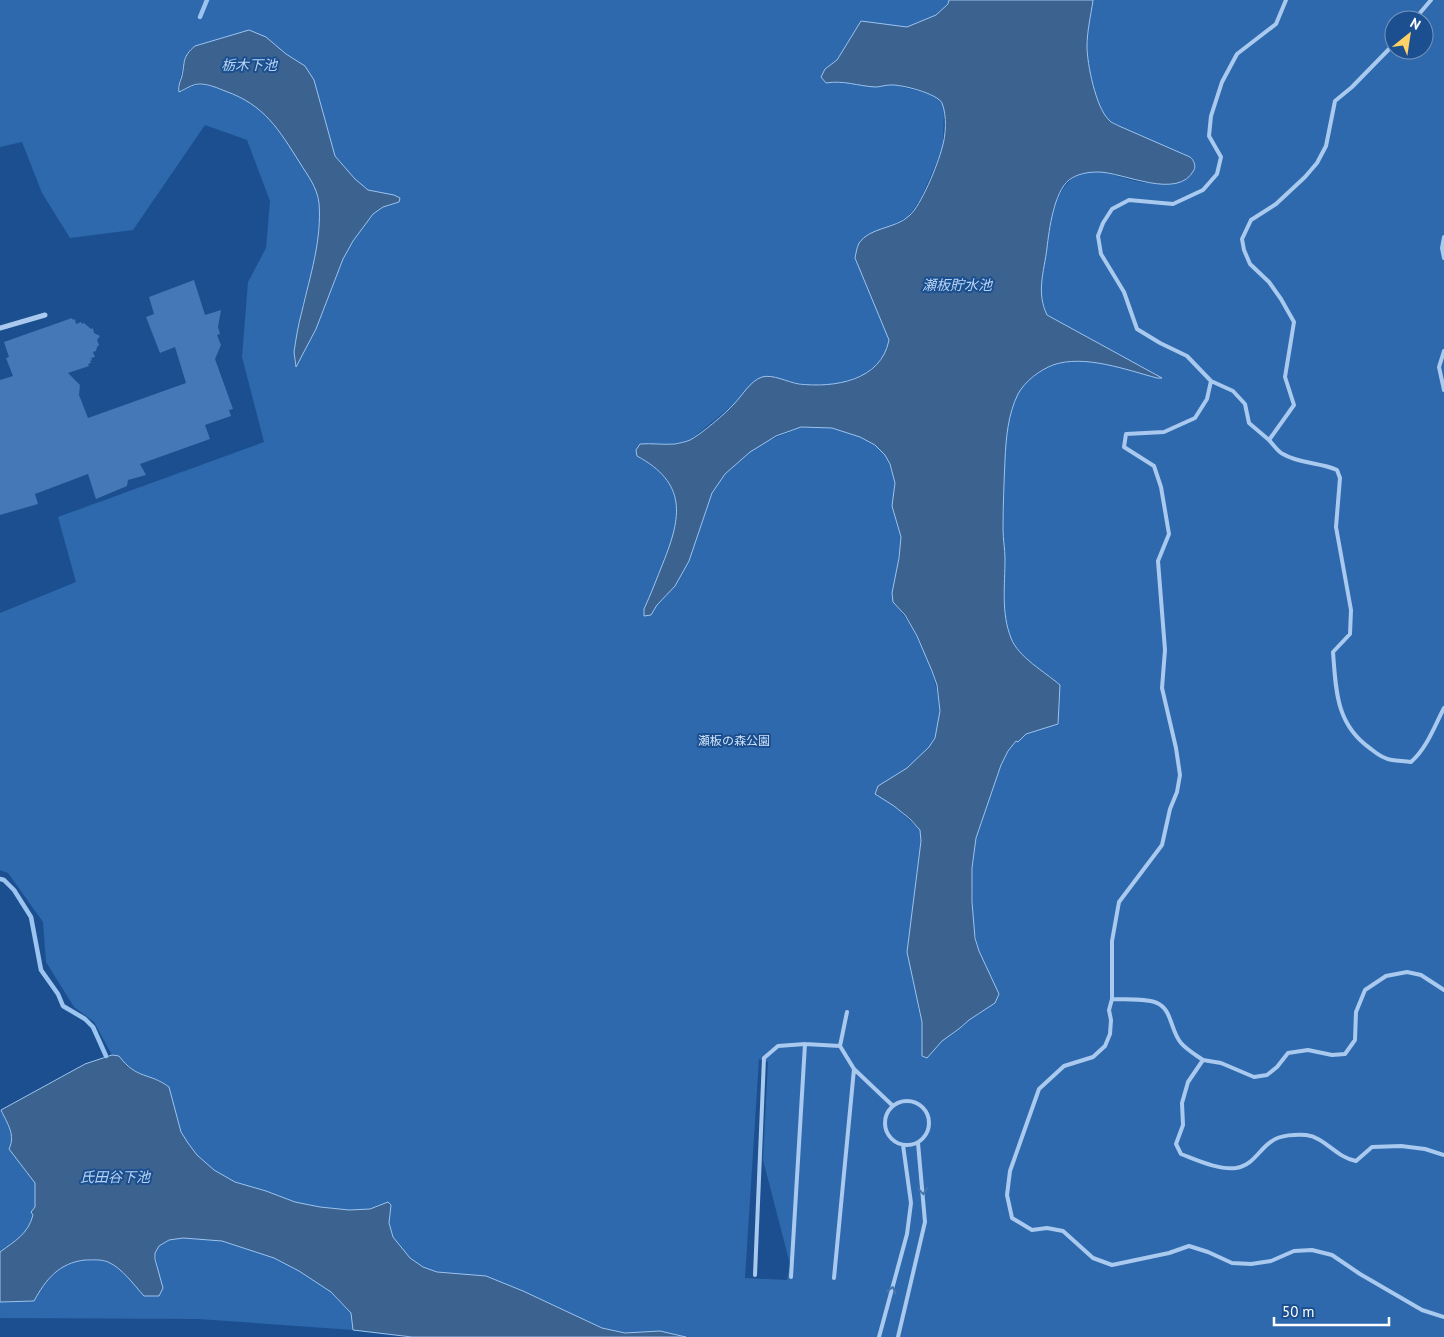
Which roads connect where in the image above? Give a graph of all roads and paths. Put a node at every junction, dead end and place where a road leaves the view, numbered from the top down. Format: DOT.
graph roads {
  1 [pos="1286,0"];
  2 [pos="1431,0"];
  3 [pos="1422,10"];
  4 [pos="1384,54"];
  5 [pos="1444,237"];
  6 [pos="1444,258"];
  7 [pos="46,315"];
  8 [pos="0,328"];
  9 [pos="1444,350"];
  10 [pos="1211,382"];
  11 [pos="1444,390"];
  12 [pos="1269,440"];
  13 [pos="1444,708"];
  14 [pos="1444,990"];
  15 [pos="1112,999"];
  16 [pos="848,1012"];
  17 [pos="805,1044"];
  18 [pos="840,1046"];
  19 [pos="1203,1060"];
  20 [pos="854,1069"];
  21 [pos="893,1106"];
  22 [pos="918,1143"];
  23 [pos="903,1145"];
  24 [pos="1444,1156"];
  25 [pos="755,1275"];
  26 [pos="791,1277"];
  27 [pos="834,1278"];
  28 [pos="1444,1317"];
  29 [pos="879,1337"];
  30 [pos="898,1337"];
  1 -- 10 [label="lane"];
  2 -- 3 [label="lane"];
  4 -- 12 [label="lane"];
  5 -- 6 [label="lane"];
  7 -- 8 [label="street"];
  9 -- 11 [label="lane"];
  10 -- 12 [label="lane"];
  10 -- 15 [label="lane"];
  12 -- 13 [label="lane"];
  14 -- 19 [label="lane"];
  15 -- 19 [label="lane"];
  15 -- 28 [label="lane"];
  16 -- 18 [label="lane"];
  17 -- 18 [label="lane"];
  17 -- 25 [label="lane"];
  17 -- 26 [label="lane"];
  18 -- 20 [label="lane"];
  19 -- 24 [label="lane"];
  20 -- 21 [label="lane"];
  20 -- 27 [label="lane"];
  21 -- 22 [label="lane"];
  21 -- 23 [label="lane"];
  22 -- 23 [label="lane"];
  22 -- 30 [label="lane, one-way"];
  29 -- 23 [label="lane, one-way"];
}
